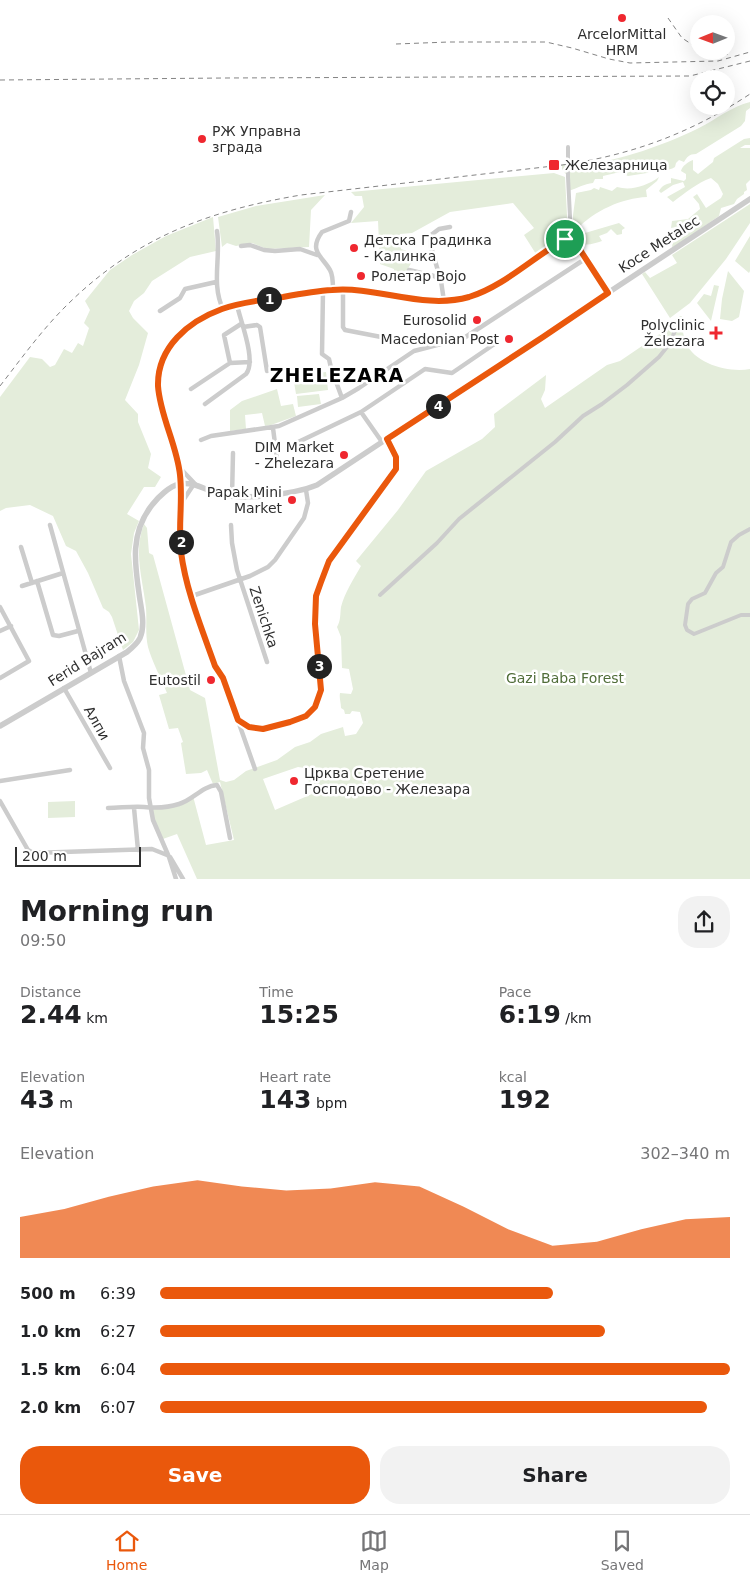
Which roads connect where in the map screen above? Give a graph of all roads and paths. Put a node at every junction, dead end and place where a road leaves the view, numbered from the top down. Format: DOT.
graph roads {
  1 [pos="568,147"];
  2 [pos="750,199"];
  3 [pos="351,212"];
  4 [pos="450,227"];
  5 [pos="216,232"];
  6 [pos="571,236"];
  7 [pos="241,246"];
  8 [pos="317,255"];
  9 [pos="585,259"];
  10 [pos="409,270"];
  11 [pos="441,280"];
  12 [pos="216,282"];
  13 [pos="343,289"];
  14 [pos="333,290"];
  15 [pos="323,291"];
  16 [pos="608,293"];
  17 [pos="444,301"];
  18 [pos="237,305"];
  19 [pos="223,309"];
  20 [pos="160,311"];
  21 [pos="683,319"];
  22 [pos="242,326"];
  23 [pos="407,342"];
  24 [pos="493,345"];
  25 [pos="250,362"];
  26 [pos="230,363"];
  27 [pos="267,371"];
  28 [pos="191,389"];
  29 [pos="342,398"];
  30 [pos="205,404"];
  31 [pos="361,412"];
  32 [pos="273,428"];
  33 [pos="201,440"];
  34 [pos="385,440"];
  35 [pos="294,444"];
  36 [pos="233,452"];
  37 [pos="179,466"];
  38 [pos="278,467"];
  39 [pos="180,484"];
  40 [pos="195,484"];
  41 [pos="306,490"];
  42 [pos="232,496"];
  43 [pos="181,503"];
  44 [pos="50,525"];
  45 [pos="231,525"];
  46 [pos="750,529"];
  47 [pos="21,547"];
  48 [pos="63,574"];
  49 [pos="240,579"];
  50 [pos="37,581"];
  51 [pos="32,583"];
  52 [pos="22,586"];
  53 [pos="380,595"];
  54 [pos="192,596"];
  55 [pos="0,607"];
  56 [pos="750,616"];
  57 [pos="11,626"];
  58 [pos="0,631"];
  59 [pos="78,631"];
  60 [pos="119,656"];
  61 [pos="267,662"];
  62 [pos="90,673"];
  63 [pos="0,678"];
  64 [pos="64,688"];
  65 [pos="238,720"];
  66 [pos="0,726"];
  67 [pos="110,768"];
  68 [pos="254,769"];
  69 [pos="70,770"];
  70 [pos="0,781"];
  71 [pos="0,801"];
  72 [pos="108,808"];
  73 [pos="134,808"];
  74 [pos="150,808"];
  75 [pos="230,838"];
  76 [pos="138,850"];
  77 [pos="168,856"];
  78 [pos="176,879"];
  79 [pos="182,879"];
  1 -- 6 [label="street"];
  2 -- 16 [label="street, Koce Metalec"];
  3 -- 8 [label="street"];
  4 -- 11 [label="street"];
  5 -- 12 [label="street"];
  6 -- 9 [label="street"];
  6 -- 17 [label="street"];
  7 -- 8 [label="street"];
  8 -- 14 [label="street"];
  9 -- 16 [label="street"];
  9 -- 29 [label="street"];
  10 -- 11 [label="street"];
  11 -- 17 [label="street"];
  12 -- 19 [label="street"];
  12 -- 20 [label="street"];
  13 -- 14 [label="street"];
  13 -- 17 [label="street"];
  13 -- 23 [label="street"];
  14 -- 15 [label="street"];
  15 -- 18 [label="street"];
  15 -- 29 [label="street"];
  16 -- 34 [label="street, Koce Metalec"];
  18 -- 19 [label="street"];
  18 -- 22 [label="street"];
  19 -- 37 [label="street"];
  21 -- 53 [label="street"];
  22 -- 25 [label="street"];
  22 -- 26 [label="street"];
  22 -- 27 [label="street"];
  24 -- 31 [label="street"];
  25 -- 26 [label="street"];
  25 -- 30 [label="street"];
  26 -- 28 [label="street"];
  29 -- 32 [label="street"];
  31 -- 34 [label="street"];
  31 -- 35 [label="street"];
  32 -- 33 [label="street"];
  32 -- 38 [label="street"];
  34 -- 41 [label="street, Koce Metalec"];
  34 -- 65 [label="street"];
  36 -- 42 [label="street"];
  37 -- 39 [label="street"];
  37 -- 40 [label="street"];
  39 -- 40 [label="street, Koce Metalec"];
  39 -- 43 [label="street"];
  39 -- 60 [label="street, Ferid Bajram"];
  40 -- 42 [label="street, Koce Metalec"];
  40 -- 43 [label="street"];
  41 -- 42 [label="street, Koce Metalec"];
  41 -- 49 [label="street, Zenichka"];
  43 -- 54 [label="street"];
  44 -- 48 [label="street"];
  45 -- 49 [label="street, Zenichka"];
  46 -- 56 [label="street"];
  47 -- 51 [label="street"];
  48 -- 50 [label="street"];
  48 -- 59 [label="street"];
  49 -- 54 [label="street, Zenichka"];
  49 -- 61 [label="street, Zenichka"];
  50 -- 51 [label="street"];
  50 -- 59 [label="street"];
  51 -- 52 [label="street"];
  54 -- 65 [label="street"];
  55 -- 57 [label="street"];
  57 -- 58 [label="street"];
  57 -- 63 [label="street"];
  59 -- 62 [label="street"];
  60 -- 62 [label="street, Ferid Bajram"];
  60 -- 74 [label="street"];
  62 -- 64 [label="street, Ferid Bajram"];
  64 -- 66 [label="street, Ferid Bajram"];
  64 -- 67 [label="street, Алпи"];
  65 -- 68 [label="street"];
  69 -- 70 [label="street"];
  71 -- 76 [label="street"];
  72 -- 73 [label="street"];
  73 -- 74 [label="street"];
  73 -- 76 [label="street"];
  74 -- 75 [label="street"];
  74 -- 77 [label="street"];
  76 -- 77 [label="street"];
  77 -- 78 [label="street"];
  77 -- 79 [label="street"];
}
